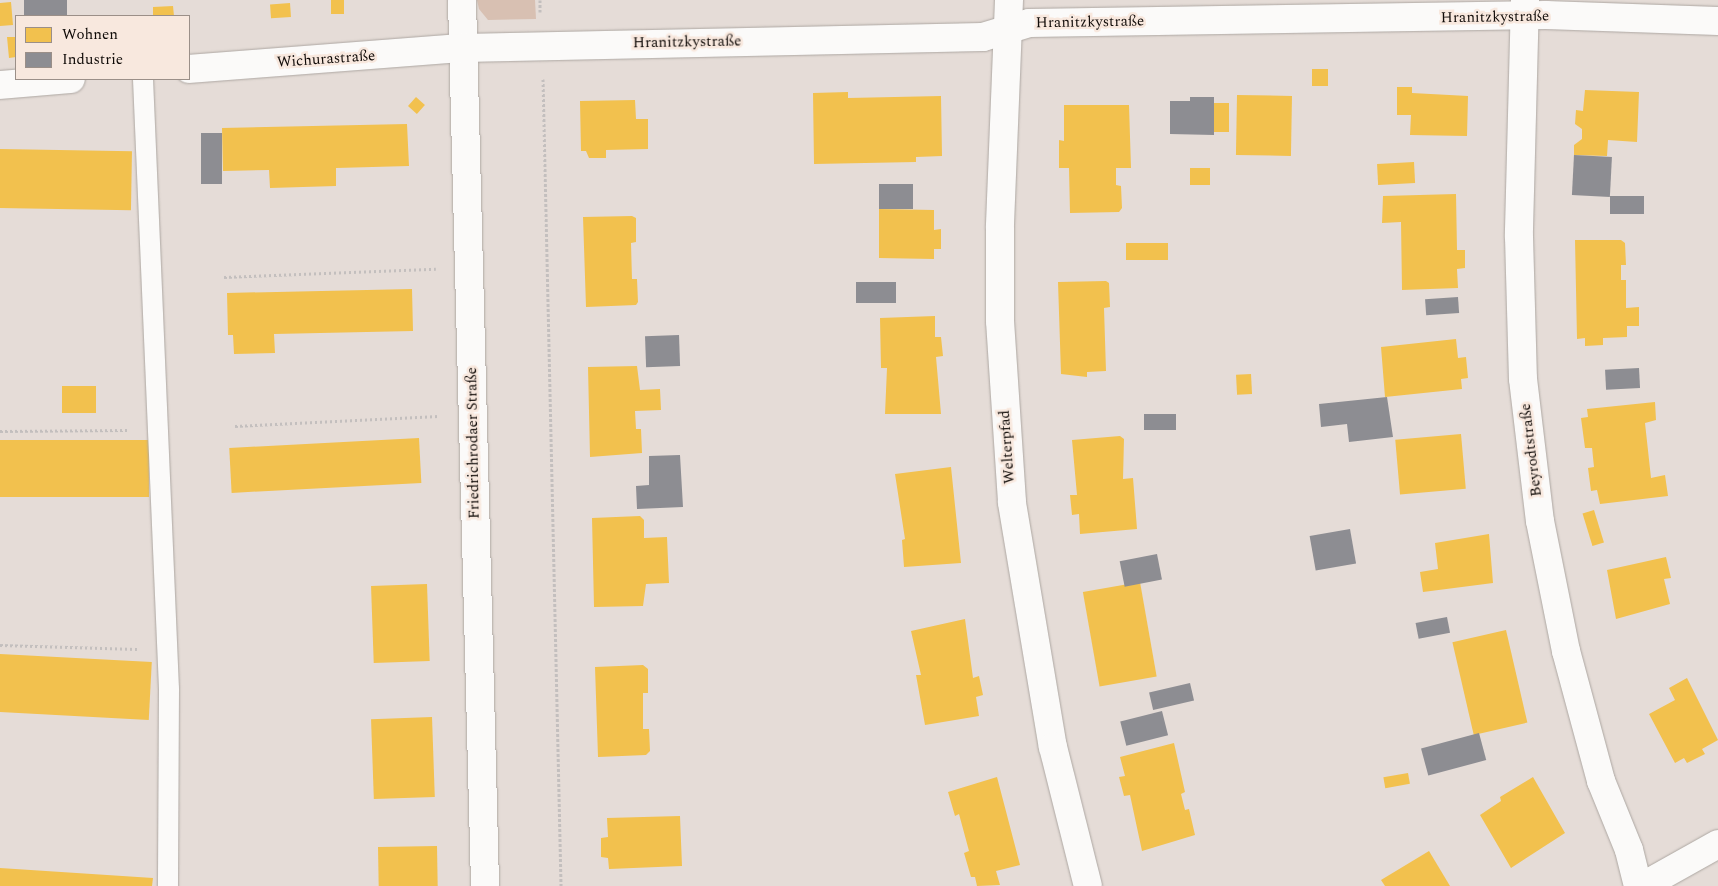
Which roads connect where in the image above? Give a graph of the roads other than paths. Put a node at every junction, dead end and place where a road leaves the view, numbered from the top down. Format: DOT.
graph roads {
  1 [pos="462,0"];
  2 [pos="1009,0"];
  3 [pos="1525,8"];
  4 [pos="1718,21"];
  5 [pos="1008,29"];
  6 [pos="463,48"];
  7 [pos="190,69"];
  8 [pos="59,80"];
  9 [pos="143,80"];
  10 [pos="0,85"];
  11 [pos="1718,844"];
  12 [pos="168,886"];
  13 [pos="484,886"];
  14 [pos="1088,886"];
  15 [pos="1638,886"];
  16 [pos="1643,886"];
  1 -- 6 [label="street, Friedrichrodaer Straße"];
  2 -- 5 [label="street, Welterpfad"];
  3 -- 4 [label="street, Hranitzkystraße"];
  3 -- 5 [label="street, Hranitzkystraße"];
  3 -- 15 [label="street, Beyrodtstraße"];
  5 -- 6 [label="street, Hranitzkystraße"];
  5 -- 14 [label="street, Welterpfad"];
  6 -- 7 [label="street, Wichurastraße"];
  6 -- 13 [label="street, Friedrichrodaer Straße"];
  8 -- 10 [label="street"];
  9 -- 12 [label="lane"];
  11 -- 16 [label="street"];
}
